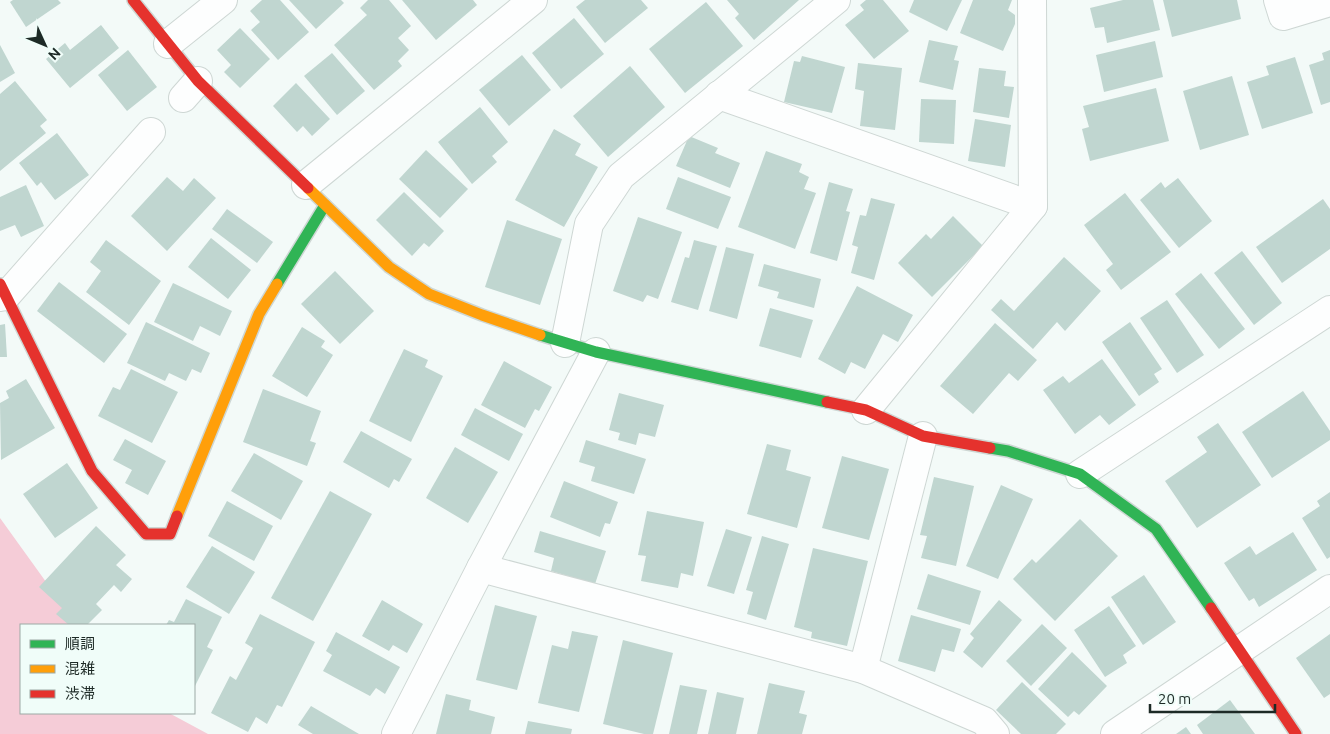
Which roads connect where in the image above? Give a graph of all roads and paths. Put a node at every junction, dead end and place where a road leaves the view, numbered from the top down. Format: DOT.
graph roads {
  1 [pos="133,0"];
  2 [pos="223,0"];
  3 [pos="533,0"];
  4 [pos="836,0"];
  5 [pos="1032,0"];
  6 [pos="1278,0"];
  7 [pos="1330,2"];
  8 [pos="168,44"];
  9 [pos="719,95"];
  10 [pos="151,132"];
  11 [pos="306,185"];
  12 [pos="325,205"];
  13 [pos="1032,206"];
  14 [pos="2,292"];
  15 [pos="1330,310"];
  16 [pos="565,343"];
  17 [pos="596,352"];
  18 [pos="866,410"];
  19 [pos="923,436"];
  20 [pos="1080,474"];
  21 [pos="481,568"];
  22 [pos="1330,588"];
  23 [pos="1240,648"];
  24 [pos="863,669"];
  25 [pos="396,734"];
  26 [pos="995,734"];
  27 [pos="1115,734"];
  28 [pos="1296,734"];
  1 -- 8 [label="street"];
  2 -- 8 [label="street"];
  3 -- 11 [label="street"];
  4 -- 9 [label="street"];
  5 -- 13 [label="street"];
  6 -- 7 [label="street"];
  8 -- 11 [label="street"];
  9 -- 13 [label="street"];
  9 -- 16 [label="street"];
  10 -- 14 [label="street"];
  11 -- 12 [label="street"];
  12 -- 14 [label="street"];
  12 -- 16 [label="street"];
  13 -- 18 [label="street"];
  15 -- 20 [label="street"];
  16 -- 17 [label="street"];
  17 -- 18 [label="street"];
  17 -- 21 [label="street"];
  18 -- 19 [label="street"];
  19 -- 20 [label="street"];
  19 -- 24 [label="street"];
  20 -- 23 [label="street"];
  21 -- 24 [label="street"];
  21 -- 25 [label="street"];
  22 -- 23 [label="street"];
  23 -- 27 [label="street"];
  23 -- 28 [label="street"];
  24 -- 26 [label="street"];
}
